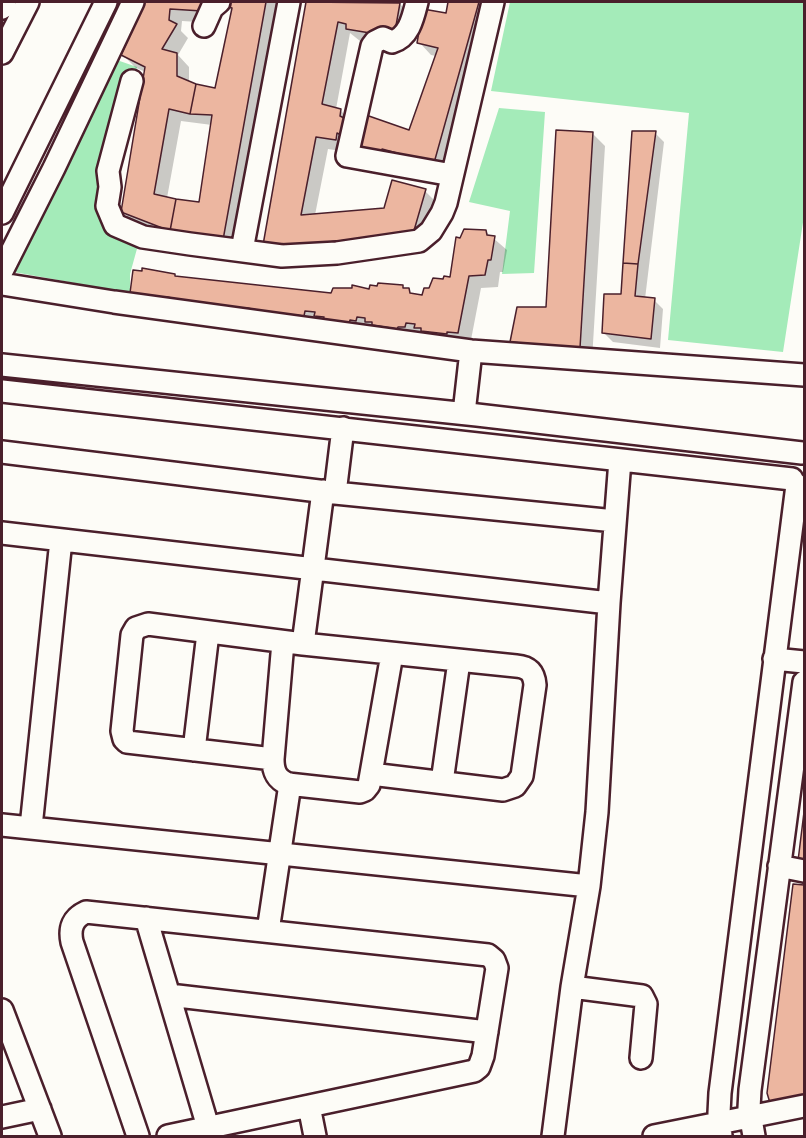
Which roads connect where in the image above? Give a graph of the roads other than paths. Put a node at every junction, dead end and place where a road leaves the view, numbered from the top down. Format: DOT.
graph roads {
  1 [pos="5,2"];
  2 [pos="28,2"];
  3 [pos="106,2"];
  4 [pos="133,2"];
  5 [pos="219,2"];
  6 [pos="289,2"];
  7 [pos="417,2"];
  8 [pos="493,2"];
  9 [pos="2,8"];
  10 [pos="204,26"];
  11 [pos="2,53"];
  12 [pos="132,81"];
  13 [pos="28,159"];
  14 [pos="54,168"];
  15 [pos="452,175"];
  16 [pos="2,213"];
  17 [pos="242,249"];
  18 [pos="2,271"];
  19 [pos="2,284"];
  20 [pos="471,351"];
  21 [pos="2,365"];
  22 [pos="804,375"];
  23 [pos="2,391"];
  24 [pos="463,413"];
  25 [pos="343,428"];
  26 [pos="444,440"];
  27 [pos="475,443"];
  28 [pos="2,452"];
  29 [pos="803,453"];
  30 [pos="620,460"];
  31 [pos="798,485"];
  32 [pos="329,492"];
  33 [pos="615,521"];
  34 [pos="2,533"];
  35 [pos="61,540"];
  36 [pos="313,569"];
  37 [pos="609,603"];
  38 [pos="208,633"];
  39 [pos="293,643"];
  40 [pos="392,654"];
  41 [pos="774,659"];
  42 [pos="459,661"];
  43 [pos="804,662"];
  44 [pos="804,682"];
  45 [pos="801,728"];
  46 [pos="194,750"];
  47 [pos="273,759"];
  48 [pos="372,774"];
  49 [pos="442,782"];
  50 [pos="290,784"];
  51 [pos="2,825"];
  52 [pos="31,827"];
  53 [pos="281,854"];
  54 [pos="804,871"];
  55 [pos="778,875"];
  56 [pos="747,879"];
  57 [pos="589,886"];
  58 [pos="146,918"];
  59 [pos="268,931"];
  60 [pos="572,987"];
  61 [pos="169,995"];
  62 [pos="2,1010"];
  63 [pos="487,1032"];
  64 [pos="641,1058"];
  65 [pos="309,1106"];
  66 [pos="804,1106"];
  67 [pos="40,1109"];
  68 [pos="2,1117"];
  69 [pos="208,1127"];
  70 [pos="753,1127"];
  71 [pos="721,1130"];
  72 [pos="50,1137"];
  73 [pos="138,1137"];
  74 [pos="168,1137"];
  75 [pos="315,1137"];
  76 [pos="553,1137"];
  77 [pos="654,1137"];
  1 -- 9 [label="street"];
  2 -- 11 [label="street"];
  3 -- 13 [label="street"];
  4 -- 14 [label="street"];
  5 -- 10 [label="street"];
  6 -- 17 [label="street"];
  7 -- 15 [label="street"];
  8 -- 15 [label="street"];
  12 -- 17 [label="street"];
  13 -- 14 [label="street"];
  13 -- 16 [label="street"];
  14 -- 18 [label="street"];
  15 -- 17 [label="street"];
  19 -- 20 [label="street"];
  20 -- 22 [label="street"];
  20 -- 24 [label="street"];
  21 -- 24 [label="street"];
  23 -- 25 [label="street"];
  24 -- 26 [label="street"];
  24 -- 27 [label="street"];
  24 -- 29 [label="street"];
  25 -- 26 [label="street"];
  25 -- 32 [label="street"];
  26 -- 27 [label="street"];
  27 -- 30 [label="street"];
  28 -- 32 [label="street"];
  29 -- 31 [label="street"];
  30 -- 31 [label="street"];
  30 -- 33 [label="street"];
  31 -- 41 [label="street"];
  32 -- 33 [label="street"];
  32 -- 36 [label="street"];
  33 -- 37 [label="street"];
  34 -- 35 [label="street"];
  35 -- 36 [label="street"];
  35 -- 52 [label="street"];
  36 -- 37 [label="street"];
  36 -- 39 [label="street"];
  37 -- 57 [label="street"];
  38 -- 39 [label="street"];
  38 -- 46 [label="street"];
  38 -- 46 [label="street"];
  39 -- 40 [label="street"];
  39 -- 47 [label="street"];
  40 -- 42 [label="street"];
  40 -- 48 [label="street"];
  41 -- 43 [label="street"];
  41 -- 56 [label="street"];
  42 -- 49 [label="street"];
  42 -- 49 [label="street"];
  44 -- 45 [label="street"];
  45 -- 55 [label="street"];
  46 -- 47 [label="street"];
  47 -- 50 [label="street"];
  48 -- 49 [label="street"];
  48 -- 50 [label="street"];
  50 -- 53 [label="street"];
  51 -- 52 [label="street"];
  52 -- 53 [label="street"];
  53 -- 57 [label="street"];
  53 -- 59 [label="street"];
  54 -- 55 [label="street"];
  55 -- 56 [label="street"];
  55 -- 70 [label="street"];
  56 -- 71 [label="street"];
  57 -- 60 [label="street"];
  58 -- 59 [label="street"];
  58 -- 61 [label="street"];
  58 -- 73 [label="street"];
  59 -- 63 [label="street"];
  60 -- 64 [label="street"];
  60 -- 76 [label="street"];
  61 -- 63 [label="street"];
  61 -- 69 [label="street"];
  62 -- 67 [label="street"];
  63 -- 65 [label="street"];
  65 -- 69 [label="street"];
  65 -- 75 [label="street"];
  66 -- 70 [label="street"];
  67 -- 68 [label="street"];
  67 -- 72 [label="street"];
  69 -- 74 [label="street"];
  70 -- 71 [label="street"];
  71 -- 77 [label="street"];
}
